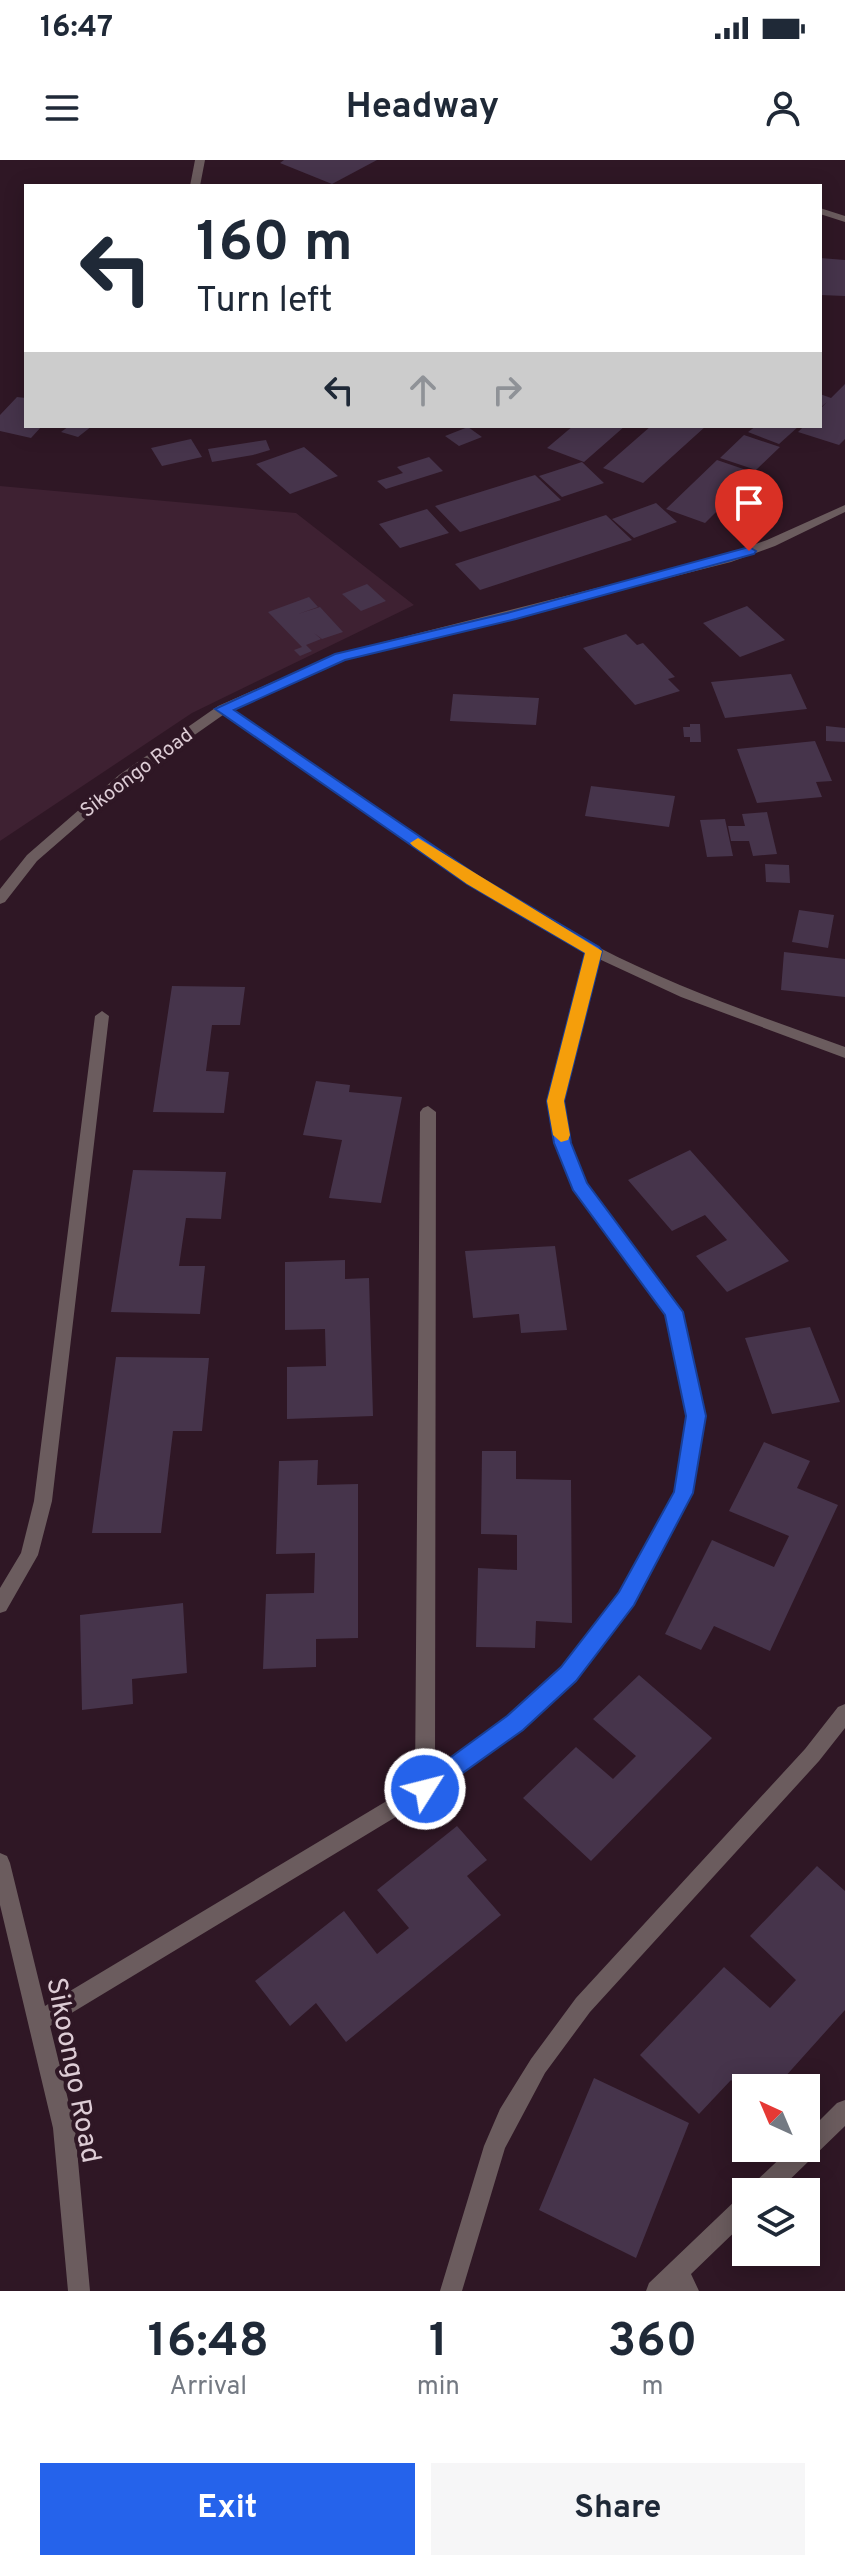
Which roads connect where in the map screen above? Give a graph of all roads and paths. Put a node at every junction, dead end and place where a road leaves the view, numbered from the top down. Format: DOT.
graph roads {
  1 [pos="200,160"];
  2 [pos="195,184"];
  3 [pos="822,212"];
  4 [pos="845,219"];
  5 [pos="845,508"];
  6 [pos="223,709"];
  7 [pos="0,899"];
  8 [pos="594,951"];
  9 [pos="102,1016"];
  10 [pos="845,1053"];
  11 [pos="428,1112"];
  12 [pos="0,1605"];
  13 [pos="845,1713"];
  14 [pos="425,1789"];
  15 [pos="0,1863"];
  16 [pos="39,2021"];
  17 [pos="845,2111"];
  18 [pos="776,2178"];
  19 [pos="732,2223"];
  20 [pos="683,2282"];
  21 [pos="79,2291"];
  22 [pos="451,2291"];
  23 [pos="657,2291"];
  1 -- 2 [label="street"];
  3 -- 4 [label="street"];
  5 -- 6 [label="street, Sikoongo Road"];
  6 -- 7 [label="street, Sikoongo Road"];
  6 -- 8 [label="street"];
  8 -- 10 [label="street"];
  8 -- 14 [label="street"];
  9 -- 12 [label="street"];
  11 -- 14 [label="street"];
  13 -- 22 [label="street"];
  14 -- 16 [label="street"];
  15 -- 16 [label="street, Sikoongo Road"];
  16 -- 21 [label="street, Sikoongo Road"];
  17 -- 18 [label="street"];
  19 -- 20 [label="street"];
  20 -- 23 [label="street"];
}
